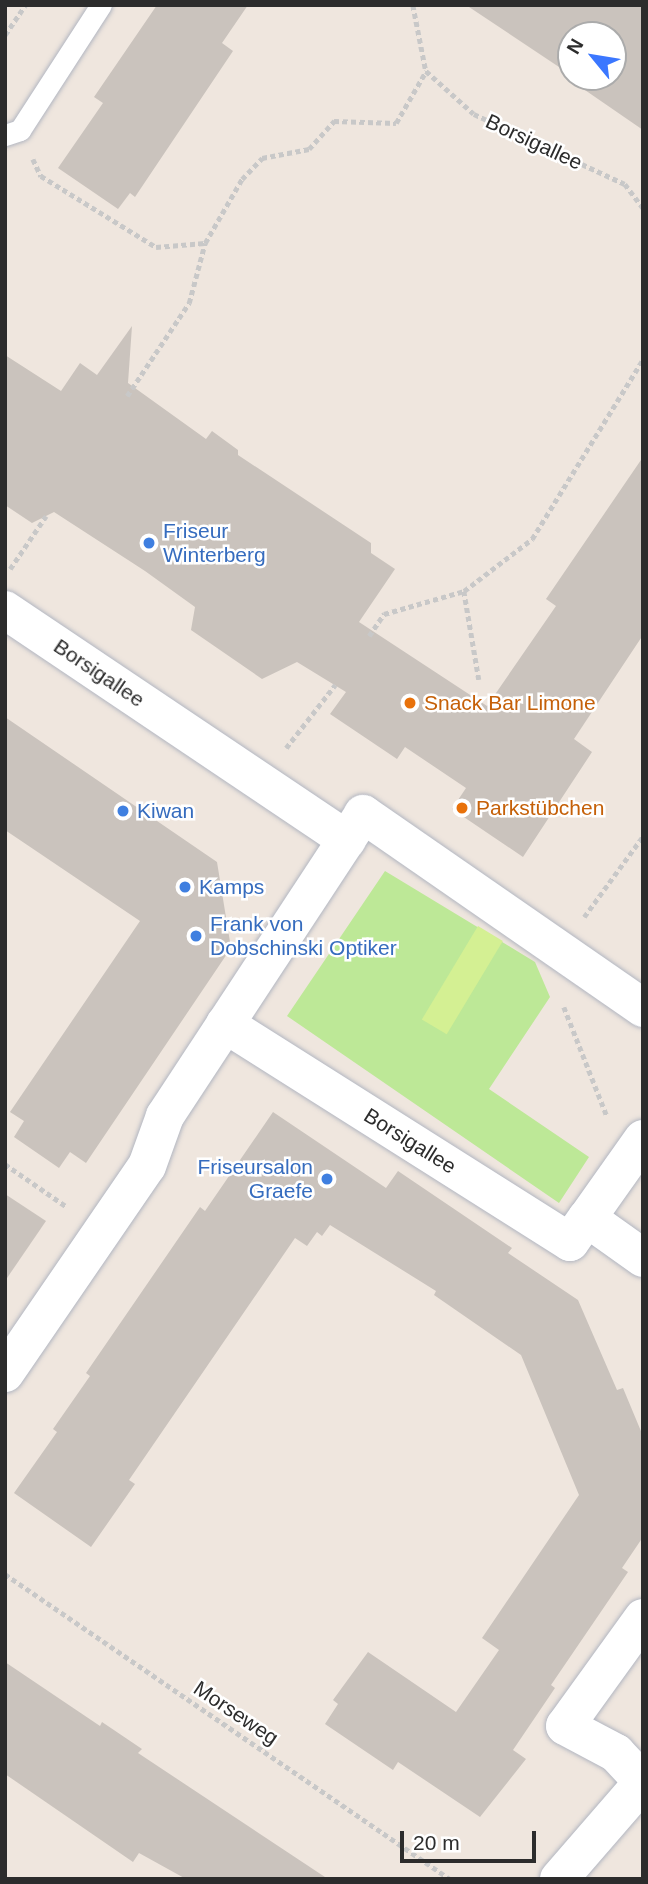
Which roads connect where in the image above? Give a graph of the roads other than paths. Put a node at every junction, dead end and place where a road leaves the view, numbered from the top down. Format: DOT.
graph roads {
  1 [pos="101,5"];
  2 [pos="13,132"];
  3 [pos="5,610"];
  4 [pos="347,840"];
  5 [pos="643,1009"];
  6 [pos="225,1024"];
  7 [pos="634,1151"];
  8 [pos="587,1218"];
  9 [pos="643,1258"];
  10 [pos="5,1373"];
  11 [pos="643,1618"];
  12 [pos="643,1782"];
  13 [pos="559,1879"];
  1 -- 2 [label="lane"];
  3 -- 4 [label="street, Borsigallee"];
  4 -- 5 [label="street"];
  4 -- 6 [label="street"];
  6 -- 8 [label="street, Borsigallee"];
  6 -- 10 [label="street"];
  7 -- 8 [label="street, Borsigallee"];
  8 -- 9 [label="street"];
  11 -- 12 [label="street"];
  12 -- 13 [label="street"];
}
